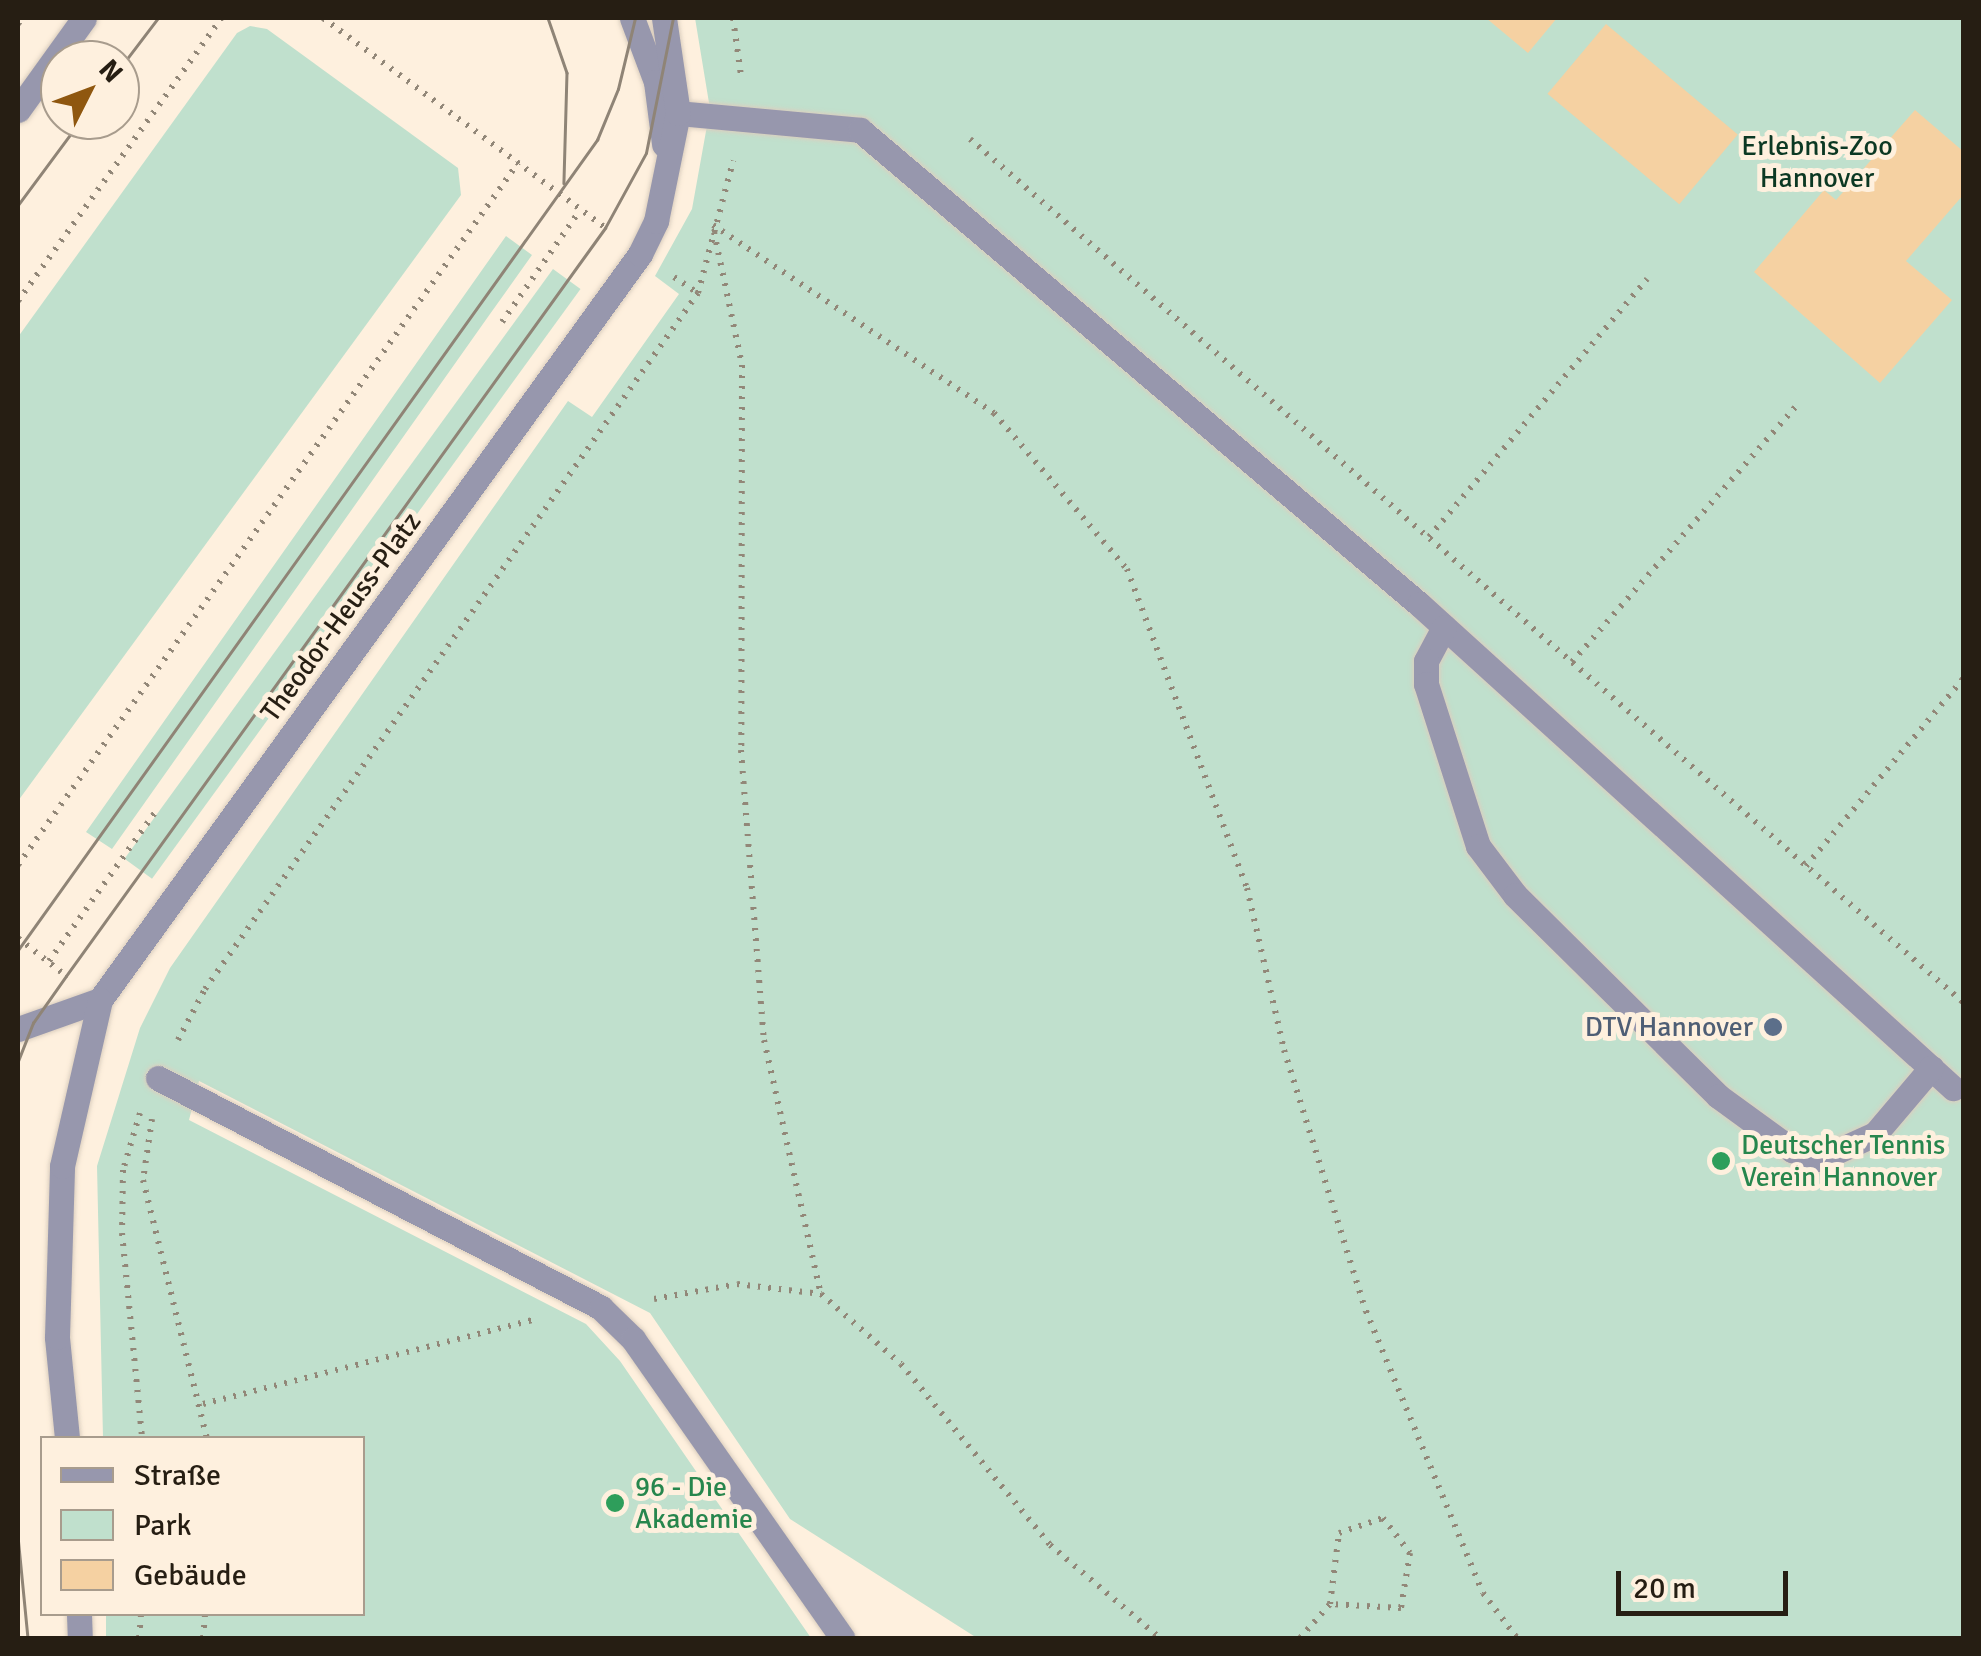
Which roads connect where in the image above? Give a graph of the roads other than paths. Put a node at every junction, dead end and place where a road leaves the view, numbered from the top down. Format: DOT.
graph roads {
  1 [pos="84,18"];
  2 [pos="632,18"];
  3 [pos="664,18"];
  4 [pos="18,110"];
  5 [pos="678,113"];
  6 [pos="664,188"];
  7 [pos="1444,627"];
  8 [pos="100,1000"];
  9 [pos="18,1029"];
  10 [pos="1931,1068"];
  11 [pos="158,1078"];
  12 [pos="1953,1088"];
  13 [pos="68,1436"];
  14 [pos="842,1638"];
  1 -- 4 [label="street"];
  2 -- 6 [label="street, Theodor-Heuss-Platz"];
  3 -- 5 [label="street, Theodor-Heuss-Platz"];
  5 -- 6 [label="street, Theodor-Heuss-Platz"];
  5 -- 7 [label="street"];
  6 -- 8 [label="street, Theodor-Heuss-Platz"];
  7 -- 10 [label="street"];
  7 -- 10 [label="street"];
  8 -- 9 [label="street"];
  8 -- 13 [label="street"];
  10 -- 12 [label="street"];
  11 -- 14 [label="street"];
}
